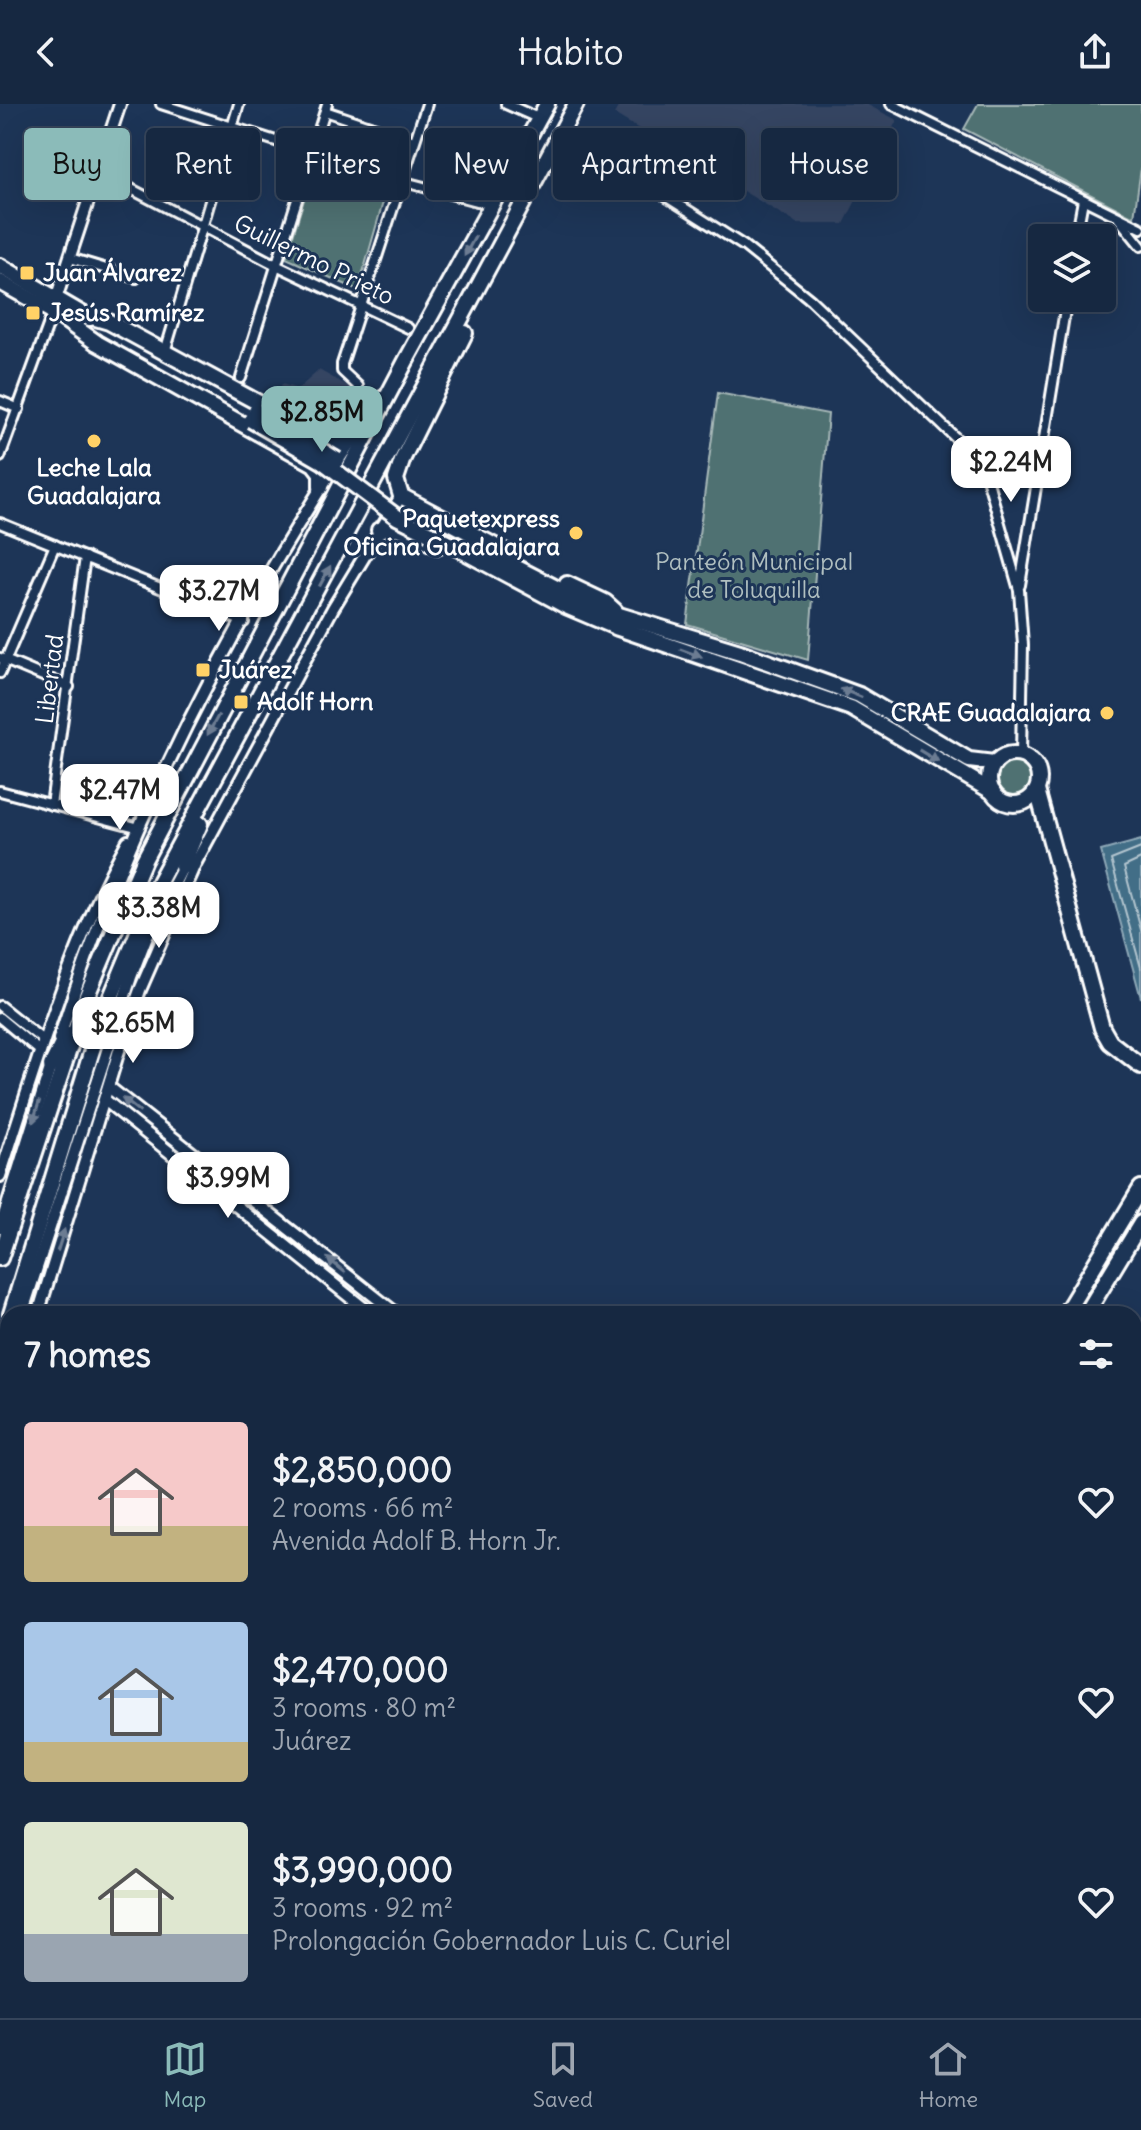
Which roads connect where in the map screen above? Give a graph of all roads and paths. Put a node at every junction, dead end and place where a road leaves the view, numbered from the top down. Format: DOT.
graph roads {
  1 [pos="120,104"];
  2 [pos="161,104"];
  3 [pos="239,104"];
  4 [pos="427,104"];
  5 [pos="506,104"];
  6 [pos="547,104"];
  7 [pos="576,104"];
  8 [pos="891,104"];
  9 [pos="326,108"];
  10 [pos="540,119"];
  11 [pos="233,127"];
  12 [pos="113,128"];
  13 [pos="320,128"];
  14 [pos="564,128"];
  15 [pos="276,141"];
  16 [pos="414,141"];
  17 [pos="553,150"];
  18 [pos="409,156"];
  19 [pos="409,183"];
  20 [pos="130,189"];
  21 [pos="90,200"];
  22 [pos="297,200"];
  23 [pos="395,200"];
  24 [pos="672,200"];
  25 [pos="1083,200"];
  26 [pos="493,205"];
  27 [pos="1119,218"];
  28 [pos="1079,224"];
  29 [pos="202,227"];
  30 [pos="1141,228"];
  31 [pos="1141,246"];
  32 [pos="500,248"];
  33 [pos="70,258"];
  34 [pos="276,265"];
  35 [pos="0,266"];
  36 [pos="136,278"];
  37 [pos="0,282"];
  38 [pos="360,305"];
  39 [pos="55,308"];
  40 [pos="1065,312"];
  41 [pos="82,314"];
  42 [pos="408,328"];
  43 [pos="165,352"];
  44 [pos="407,359"];
  45 [pos="241,378"];
  46 [pos="358,386"];
  47 [pos="0,401"];
  48 [pos="19,409"];
  49 [pos="272,410"];
  50 [pos="255,422"];
  51 [pos="306,429"];
  52 [pos="352,439"];
  53 [pos="295,453"];
  54 [pos="0,457"];
  55 [pos="321,487"];
  56 [pos="401,496"];
  57 [pos="420,508"];
  58 [pos="0,523"];
  59 [pos="379,530"];
  60 [pos="408,532"];
  61 [pos="55,545"];
  62 [pos="85,557"];
  63 [pos="1019,590"];
  64 [pos="244,622"];
  65 [pos="619,623"];
  66 [pos="3,659"];
  67 [pos="0,673"];
  68 [pos="69,687"];
  69 [pos="235,743"];
  70 [pos="1021,754"];
  71 [pos="994,763"];
  72 [pos="1037,790"];
  73 [pos="0,791"];
  74 [pos="993,792"];
  75 [pos="153,798"];
  76 [pos="1021,803"];
  77 [pos="51,805"];
  78 [pos="221,813"];
  79 [pos="136,827"];
  80 [pos="1050,836"];
  81 [pos="182,867"];
  82 [pos="86,998"];
  83 [pos="0,1006"];
  84 [pos="0,1018"];
  85 [pos="42,1047"];
  86 [pos="51,1066"];
  87 [pos="1141,1066"];
  88 [pos="110,1088"];
  89 [pos="106,1101"];
  90 [pos="0,1176"];
  91 [pos="1141,1188"];
  92 [pos="1141,1223"];
  93 [pos="0,1228"];
  94 [pos="1102,1253"];
  95 [pos="0,1258"];
  96 [pos="1116,1264"];
  97 [pos="13,1306"];
  98 [pos="25,1306"];
  99 [pos="41,1306"];
  100 [pos="361,1306"];
  101 [pos="387,1306"];
  102 [pos="1070,1306"];
  103 [pos="1091,1306"];
  1 -- 12 [label="street"];
  2 -- 11 [label="street"];
  3 -- 11 [label="street"];
  4 -- 16 [label="street"];
  5 -- 10 [label="street"];
  6 -- 10 [label="main road"];
  7 -- 14 [label="main road"];
  8 -- 25 [label="street"];
  9 -- 13 [label="street"];
  9 -- 16 [label="street"];
  10 -- 26 [label="main road"];
  11 -- 15 [label="street"];
  11 -- 29 [label="street"];
  16 -- 18 [label="street"];
  17 -- 32 [label="main road"];
  19 -- 26 [label="street"];
  20 -- 29 [label="street, Guillermo Prieto"];
  21 -- 33 [label="street"];
  22 -- 34 [label="street"];
  23 -- 38 [label="street"];
  24 -- 63 [label="street"];
  25 -- 27 [label="street"];
  25 -- 28 [label="street"];
  26 -- 44 [label="main road, one-way"];
  27 -- 30 [label="street"];
  27 -- 31 [label="street"];
  29 -- 34 [label="street, Guillermo Prieto"];
  29 -- 43 [label="street"];
  32 -- 56 [label="main road"];
  69 -- 32 [label="main road, one-way"];
  33 -- 36 [label="street"];
  33 -- 39 [label="street"];
  34 -- 38 [label="street, Guillermo Prieto"];
  34 -- 45 [label="street"];
  35 -- 39 [label="main road"];
  37 -- 39 [label="main road"];
  38 -- 42 [label="street, Guillermo Prieto"];
  38 -- 46 [label="street"];
  39 -- 41 [label="main road"];
  39 -- 48 [label="street"];
  39 -- 50 [label="main road"];
  40 -- 63 [label="street"];
  41 -- 43 [label="main road"];
  41 -- 50 [label="main road"];
  43 -- 49 [label="main road"];
  44 -- 52 [label="street"];
  44 -- 82 [label="main road, one-way"];
  47 -- 48 [label="street"];
  48 -- 54 [label="street"];
  49 -- 50 [label="main road"];
  49 -- 51 [label="main road"];
  50 -- 53 [label="main road"];
  50 -- 65 [label="main road, bridge"];
  51 -- 52 [label="main road"];
  51 -- 53 [label="main road"];
  52 -- 55 [label="street"];
  53 -- 55 [label="main road"];
  55 -- 64 [label="street"];
  56 -- 57 [label="main road"];
  56 -- 59 [label="street"];
  57 -- 60 [label="main road"];
  57 -- 65 [label="main road"];
  58 -- 61 [label="street"];
  59 -- 60 [label="main road"];
  59 -- 78 [label="street"];
  60 -- 65 [label="main road"];
  61 -- 62 [label="street"];
  61 -- 66 [label="street"];
  62 -- 64 [label="street"];
  62 -- 68 [label="street, Libertad"];
  63 -- 70 [label="street"];
  64 -- 75 [label="street"];
  71 -- 65 [label="main road, one-way"];
  65 -- 74 [label="main road, one-way"];
  66 -- 67 [label="street"];
  66 -- 68 [label="street"];
  68 -- 77 [label="street, Libertad"];
  69 -- 81 [label="main road"];
  69 -- 97 [label="main road"];
  70 -- 71 [label="main road"];
  70 -- 72 [label="main road"];
  71 -- 74 [label="main road"];
  72 -- 76 [label="main road"];
  72 -- 80 [label="main road"];
  73 -- 77 [label="street"];
  74 -- 76 [label="main road"];
  75 -- 79 [label="street"];
  75 -- 86 [label="street"];
  76 -- 80 [label="main road"];
  77 -- 79 [label="street"];
  78 -- 81 [label="street"];
  78 -- 88 [label="street"];
  79 -- 85 [label="street"];
  80 -- 87 [label="main road"];
  81 -- 98 [label="street"];
  82 -- 86 [label="main road"];
  82 -- 95 [label="main road"];
  83 -- 85 [label="street"];
  84 -- 85 [label="street"];
  85 -- 90 [label="street"];
  86 -- 93 [label="street, one-way"];
  88 -- 89 [label="street"];
  101 -- 88 [label="street, one-way"];
  99 -- 89 [label="street, one-way"];
  89 -- 100 [label="street"];
  91 -- 94 [label="main road"];
  92 -- 96 [label="main road"];
  94 -- 96 [label="main road"];
  94 -- 102 [label="main road"];
  96 -- 103 [label="main road"];
}
